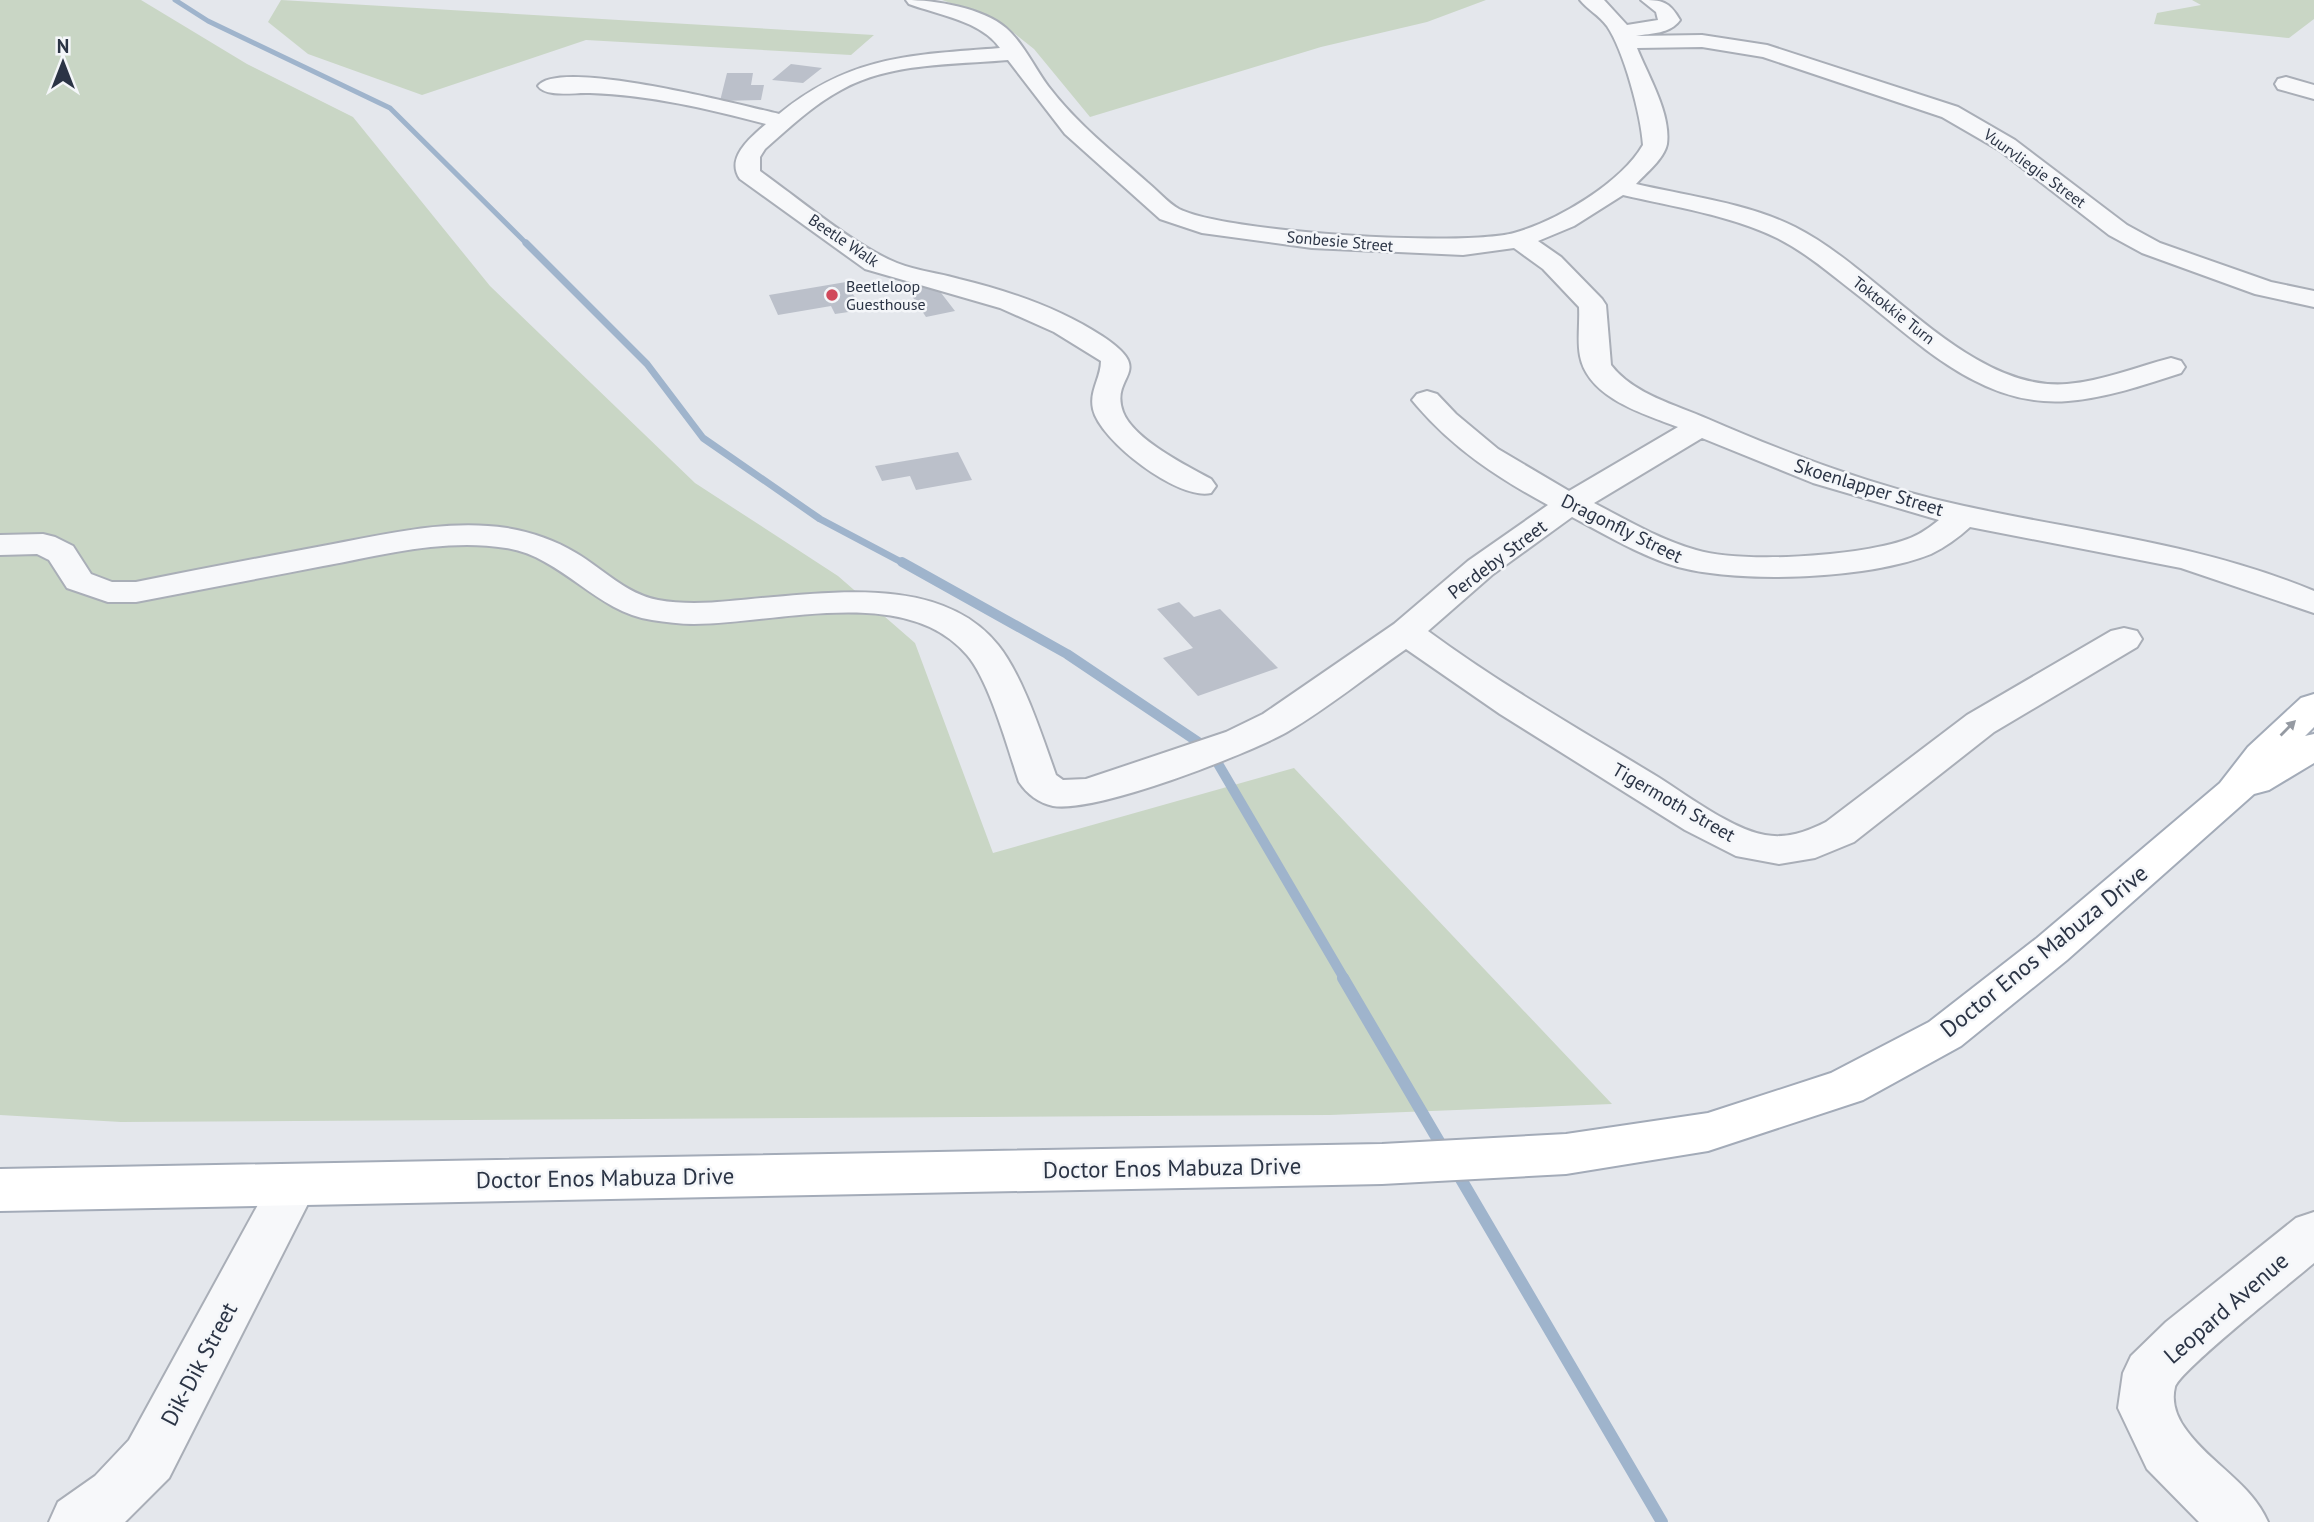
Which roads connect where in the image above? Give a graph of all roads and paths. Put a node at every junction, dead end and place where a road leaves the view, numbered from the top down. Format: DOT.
graph roads {
  1 [pos="916,0"];
  2 [pos="1590,0"];
  3 [pos="1651,0"];
  4 [pos="1623,37"];
  5 [pos="1016,53"];
  6 [pos="2286,84"];
  7 [pos="549,86"];
  8 [pos="2314,92"];
  9 [pos="785,121"];
  10 [pos="1619,187"];
  11 [pos="1519,240"];
  12 [pos="2314,299"];
  13 [pos="2171,367"];
  14 [pos="1427,400"];
  15 [pos="1700,427"];
  16 [pos="1200,486"];
  17 [pos="1570,504"];
  18 [pos="1963,516"];
  19 [pos="0,545"];
  20 [pos="2314,603"];
  21 [pos="1406,632"];
  22 [pos="2124,639"];
  23 [pos="2314,706"];
  24 [pos="2314,746"];
  25 [pos="2234,792"];
  26 [pos="294,1184"];
  27 [pos="0,1190"];
  28 [pos="2314,1233"];
  29 [pos="78,1522"];
  30 [pos="2239,1522"];
  1 -- 5 [label="street, Sonbesie Street"];
  2 -- 4 [label="street, Sonbesie Street"];
  3 -- 4 [label="street"];
  4 -- 10 [label="street, Sonbesie Street"];
  4 -- 12 [label="street, Vuurvliegie Street"];
  5 -- 9 [label="street, Beetle Walk"];
  5 -- 11 [label="street, Sonbesie Street"];
  6 -- 8 [label="street"];
  7 -- 9 [label="street"];
  9 -- 16 [label="street, Beetle Walk"];
  10 -- 11 [label="street, Sonbesie Street"];
  10 -- 13 [label="street, Toktokkie Turn"];
  11 -- 15 [label="street, Skoenlapper Street"];
  14 -- 17 [label="street, Dragonfly Street"];
  15 -- 17 [label="street, Perdeby Street"];
  15 -- 18 [label="street, Skoenlapper Street"];
  17 -- 18 [label="street, Dragonfly Street"];
  17 -- 21 [label="street, Perdeby Street"];
  18 -- 20 [label="street, Skoenlapper Street"];
  19 -- 21 [label="street, Perdeby Street"];
  21 -- 22 [label="street, Tigermoth Street"];
  25 -- 23 [label="main road, Doctor Enos Mabuza Drive, one-way"];
  24 -- 25 [label="main road, Doctor Enos Mabuza Drive"];
  25 -- 26 [label="main road, Doctor Enos Mabuza Drive"];
  26 -- 27 [label="main road, Doctor Enos Mabuza Drive"];
  26 -- 29 [label="street, Dik-Dik Street"];
  28 -- 30 [label="street, Leopard Avenue"];
}
